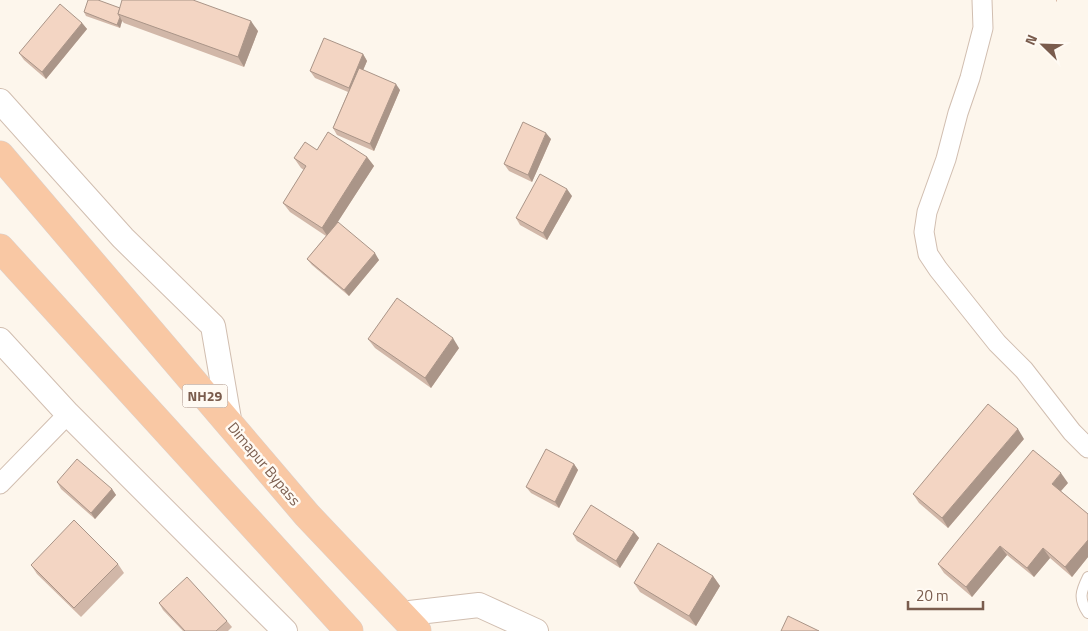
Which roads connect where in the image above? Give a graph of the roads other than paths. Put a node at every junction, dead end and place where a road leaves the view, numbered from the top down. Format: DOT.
graph roads {
  1 [pos="982,0"];
  2 [pos="0,101"];
  3 [pos="0,155"];
  4 [pos="0,248"];
  5 [pos="0,340"];
  6 [pos="68,414"];
  7 [pos="230,425"];
  8 [pos="1088,448"];
  9 [pos="0,484"];
  10 [pos="1088,577"];
  11 [pos="1088,613"];
  12 [pos="409,622"];
  13 [pos="284,631"];
  14 [pos="348,631"];
  15 [pos="536,631"];
  1 -- 8 [label="street"];
  2 -- 7 [label="street"];
  3 -- 7 [label="highway, Dimapur Bypass / NH29"];
  4 -- 14 [label="highway"];
  5 -- 6 [label="street"];
  6 -- 9 [label="street"];
  6 -- 13 [label="street"];
  7 -- 12 [label="highway, Dimapur Bypass / NH29"];
  10 -- 11 [label="lane"];
  12 -- 15 [label="street"];
}
